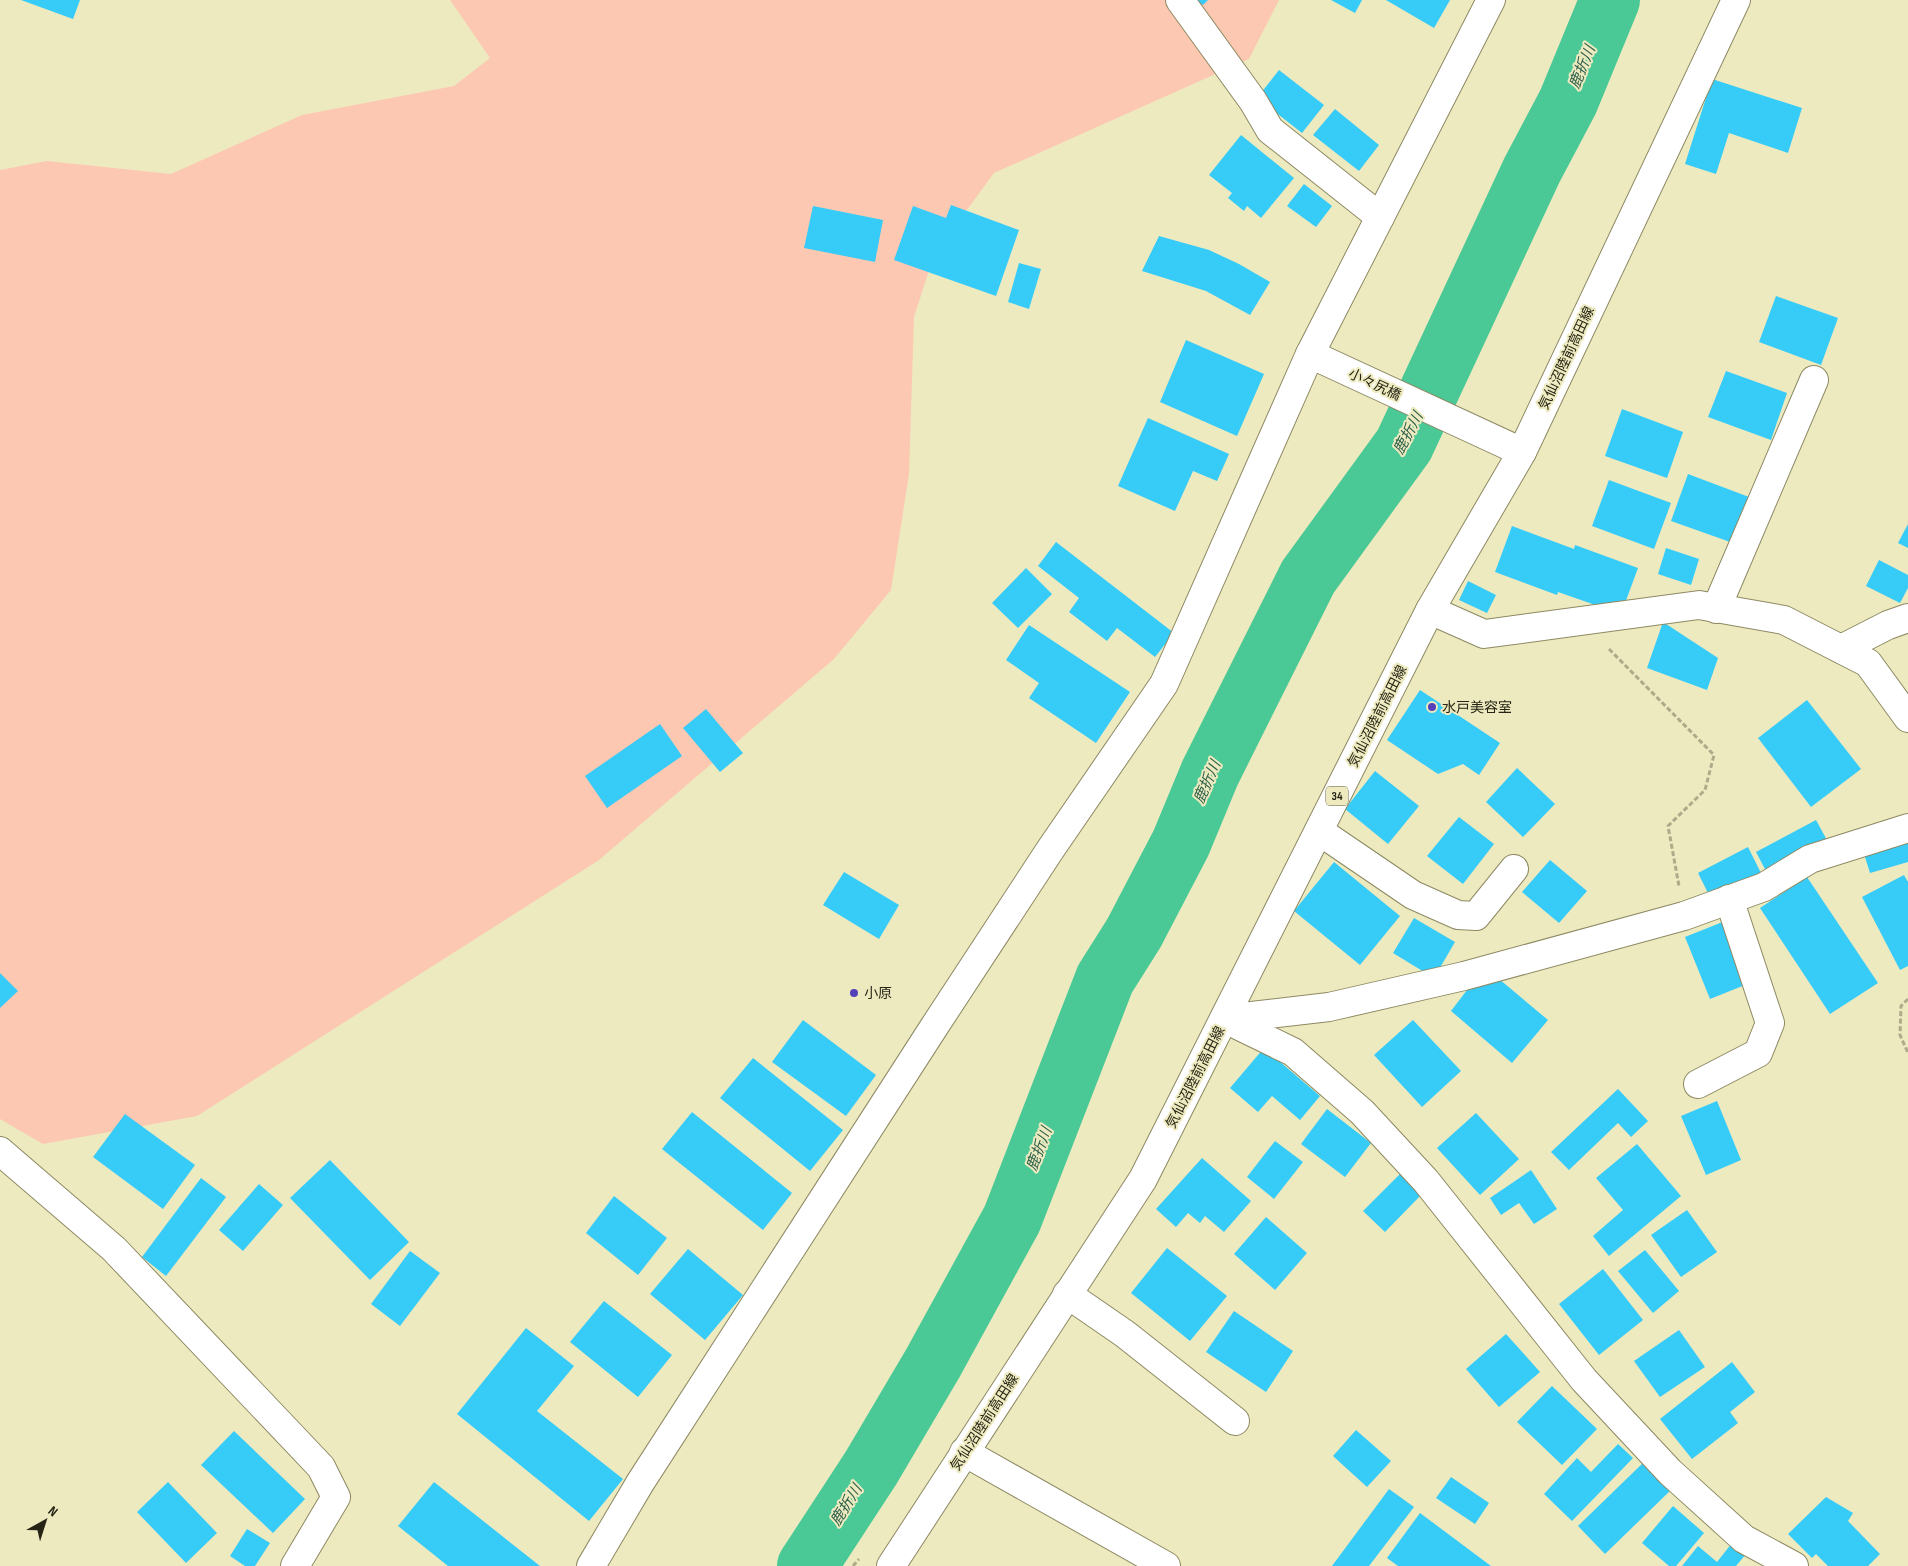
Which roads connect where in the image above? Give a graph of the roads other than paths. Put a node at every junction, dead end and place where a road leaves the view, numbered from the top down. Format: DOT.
graph roads {
  1 [pos="1180,0"];
  2 [pos="1491,0"];
  3 [pos="1736,0"];
  4 [pos="1380,217"];
  5 [pos="1310,354"];
  6 [pos="1814,380"];
  7 [pos="1522,452"];
  8 [pos="1716,609"];
  9 [pos="1430,610"];
  10 [pos="1908,618"];
  11 [pos="1842,649"];
  12 [pos="1908,718"];
  13 [pos="1908,828"];
  14 [pos="1319,831"];
  15 [pos="1514,869"];
  16 [pos="1729,899"];
  17 [pos="1224,1019"];
  18 [pos="1698,1084"];
  19 [pos="0,1151"];
  20 [pos="1068,1294"];
  21 [pos="1235,1421"];
  22 [pos="964,1452"];
  23 [pos="295,1566"];
  24 [pos="591,1566"];
  25 [pos="891,1566"];
  26 [pos="1166,1566"];
  27 [pos="1794,1566"];
  1 -- 4 [label="street"];
  2 -- 4 [label="street"];
  3 -- 7 [label="street, 気仙沼陸前高田線 / 34"];
  4 -- 5 [label="street"];
  5 -- 7 [label="street, 小々尻橋"];
  5 -- 24 [label="street"];
  6 -- 8 [label="street"];
  7 -- 9 [label="street, 気仙沼陸前高田線 / 34"];
  8 -- 9 [label="street"];
  8 -- 11 [label="street"];
  9 -- 14 [label="street, 気仙沼陸前高田線 / 34"];
  10 -- 11 [label="street"];
  11 -- 12 [label="street"];
  13 -- 16 [label="street"];
  14 -- 15 [label="street"];
  14 -- 17 [label="street, 気仙沼陸前高田線 / 34"];
  16 -- 17 [label="street"];
  16 -- 18 [label="street"];
  17 -- 20 [label="street, 気仙沼陸前高田線 / 34"];
  17 -- 27 [label="street"];
  19 -- 23 [label="street"];
  20 -- 21 [label="street"];
  20 -- 22 [label="street, 気仙沼陸前高田線 / 34"];
  22 -- 25 [label="street, 気仙沼陸前高田線 / 34"];
  22 -- 26 [label="street"];
}
